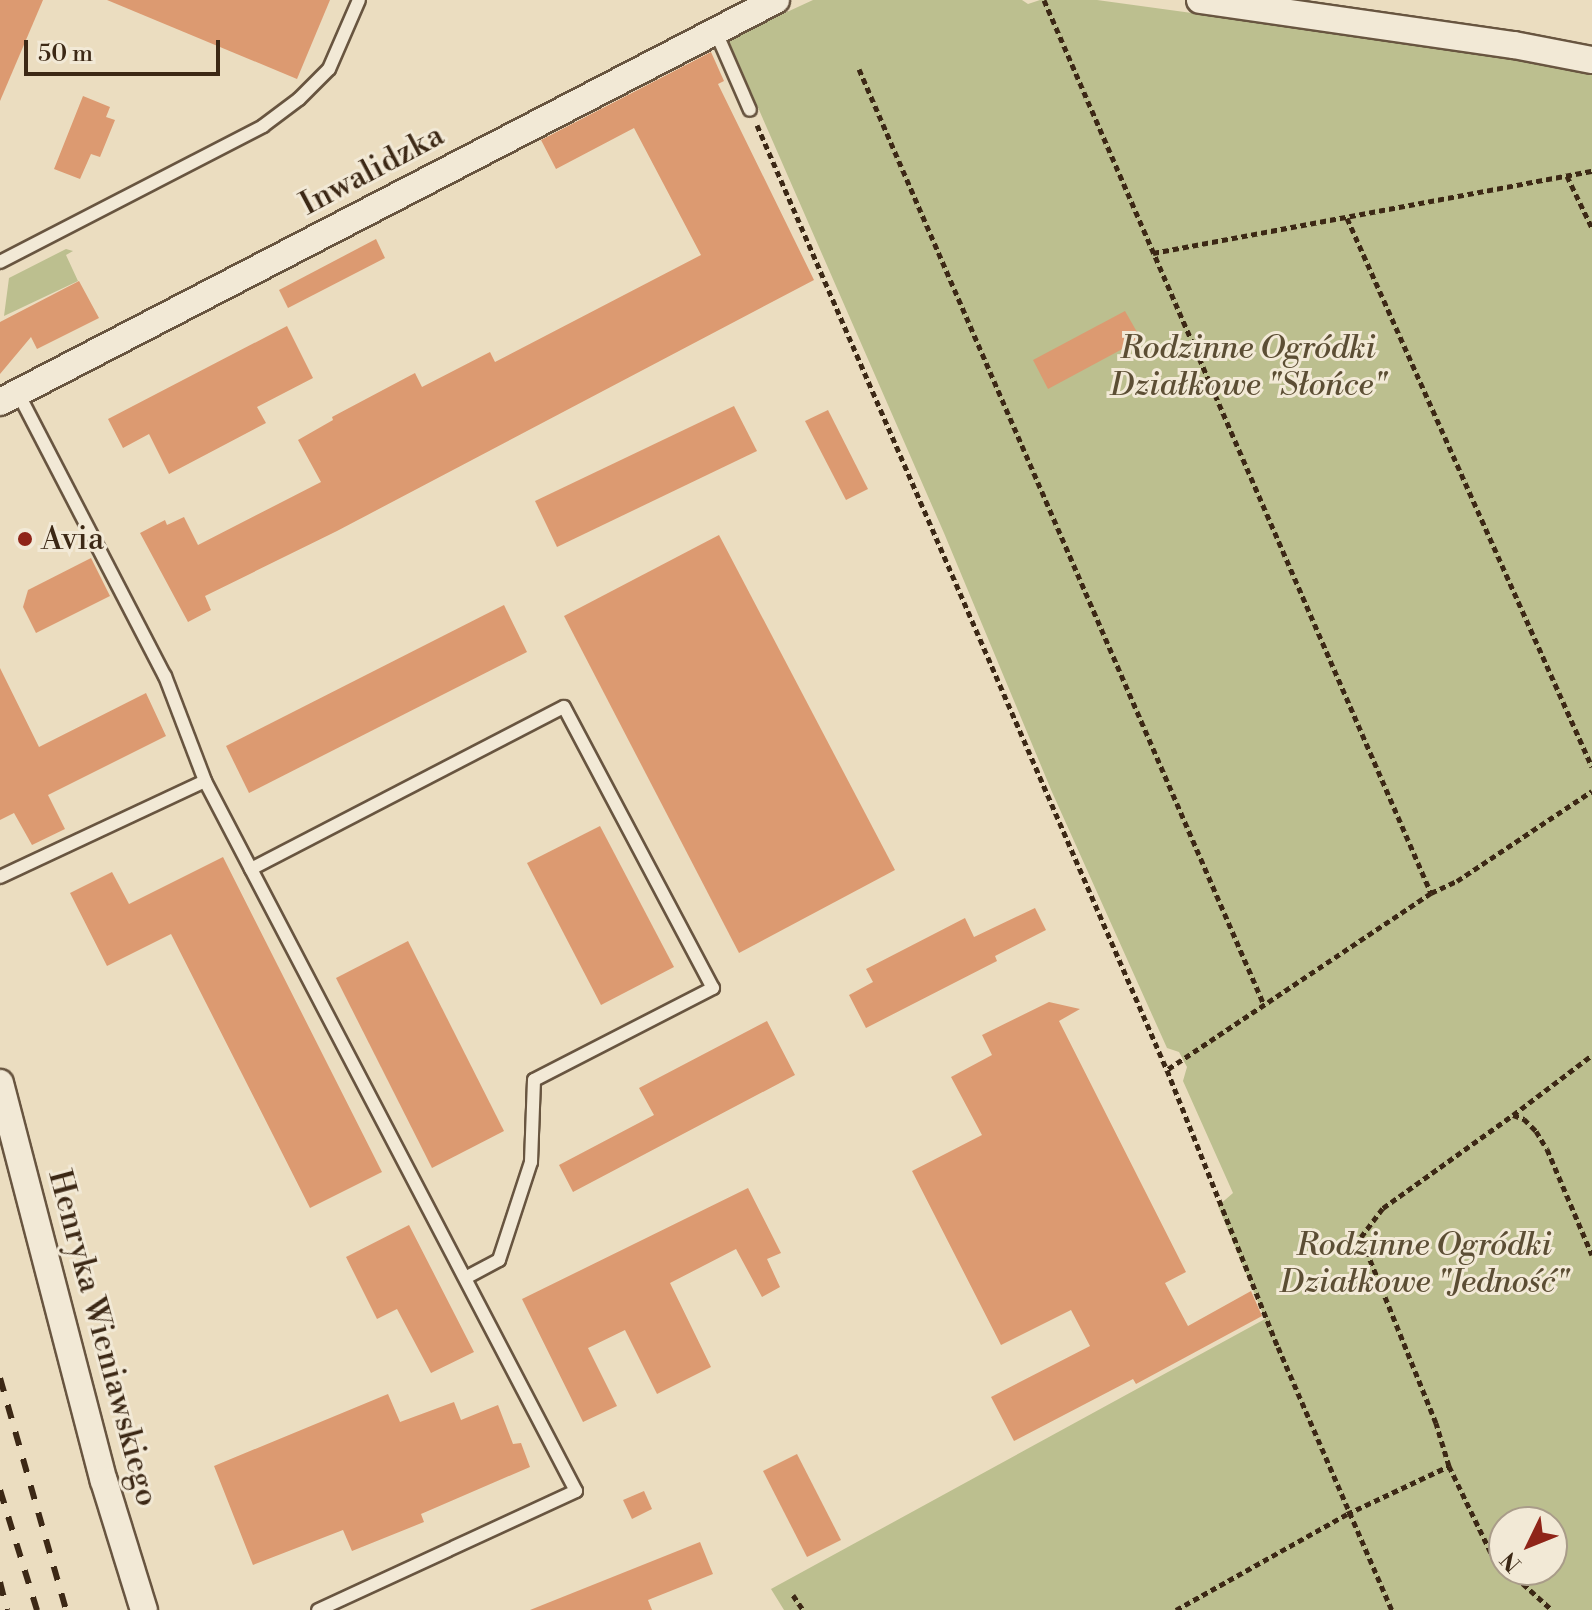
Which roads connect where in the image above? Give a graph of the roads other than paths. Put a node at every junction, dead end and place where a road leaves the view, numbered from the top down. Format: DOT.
graph roads {
  1 [pos="359,0"];
  2 [pos="776,0"];
  3 [pos="1200,0"];
  4 [pos="715,30"];
  5 [pos="1592,60"];
  6 [pos="750,110"];
  7 [pos="0,262"];
  8 [pos="9,398"];
  9 [pos="205,781"];
  10 [pos="251,869"];
  11 [pos="0,877"];
  12 [pos="0,1083"];
  13 [pos="465,1278"];
  14 [pos="144,1610"];
  15 [pos="318,1610"];
  1 -- 7 [label="lane"];
  2 -- 4 [label="street, Inwalidzka"];
  3 -- 5 [label="street"];
  4 -- 6 [label="lane"];
  4 -- 8 [label="street, Inwalidzka"];
  8 -- 9 [label="lane"];
  9 -- 10 [label="lane"];
  9 -- 11 [label="lane"];
  10 -- 13 [label="lane"];
  10 -- 13 [label="lane"];
  12 -- 14 [label="street, Henryka Wieniawskiego"];
  13 -- 15 [label="lane"];
}
